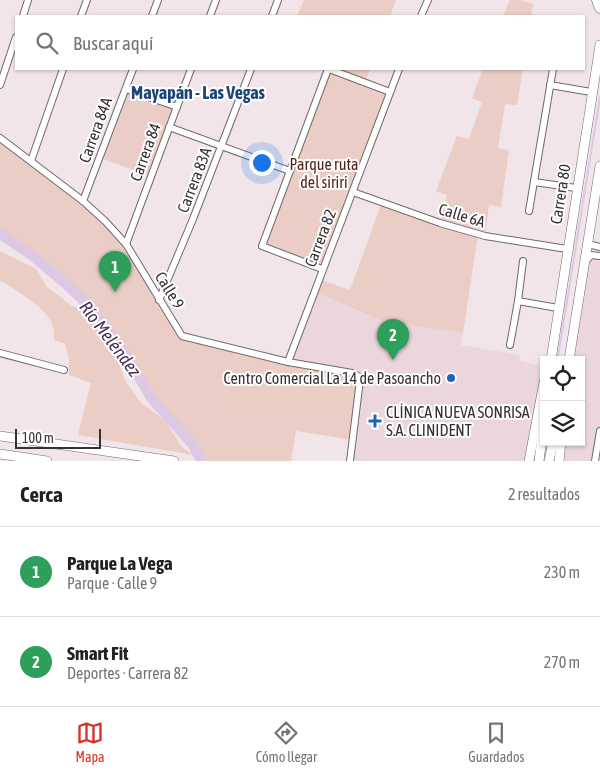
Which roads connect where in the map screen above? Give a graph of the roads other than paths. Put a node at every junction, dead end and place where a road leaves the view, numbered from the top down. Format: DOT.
graph roads {
  1 [pos="28,0"];
  2 [pos="87,0"];
  3 [pos="158,0"];
  4 [pos="216,0"];
  5 [pos="278,0"];
  6 [pos="428,0"];
  7 [pos="597,0"];
  8 [pos="600,8"];
  9 [pos="23,15"];
  10 [pos="81,15"];
  11 [pos="152,15"];
  12 [pos="210,15"];
  13 [pos="272,15"];
  14 [pos="421,15"];
  15 [pos="15,40"];
  16 [pos="600,44"];
  17 [pos="63,70"];
  18 [pos="132,70"];
  19 [pos="191,70"];
  20 [pos="251,70"];
  21 [pos="328,70"];
  22 [pos="331,70"];
  23 [pos="399,70"];
  24 [pos="554,70"];
  25 [pos="0,85"];
  26 [pos="550,85"];
  27 [pos="126,88"];
  28 [pos="390,92"];
  29 [pos="592,92"];
  30 [pos="177,107"];
  31 [pos="169,127"];
  32 [pos="0,138"];
  33 [pos="222,146"];
  34 [pos="31,161"];
  35 [pos="600,166"];
  36 [pos="290,171"];
  37 [pos="534,182"];
  38 [pos="576,188"];
  39 [pos="353,192"];
  40 [pos="83,201"];
  41 [pos="530,210"];
  42 [pos="126,244"];
  43 [pos="588,244"];
  44 [pos="600,247"];
  45 [pos="567,249"];
  46 [pos="600,256"];
  47 [pos="523,261"];
  48 [pos="585,262"];
  49 [pos="322,269"];
  50 [pos="159,300"];
  51 [pos="518,301"];
  52 [pos="558,308"];
  53 [pos="510,345"];
  54 [pos="0,353"];
  55 [pos="551,356"];
  56 [pos="570,356"];
  57 [pos="288,362"];
  58 [pos="64,370"];
  59 [pos="540,401"];
  60 [pos="600,431"];
  61 [pos="0,436"];
  62 [pos="541,446"];
  63 [pos="552,446"];
  64 [pos="560,446"];
  65 [pos="0,454"];
  66 [pos="47,461"];
  67 [pos="174,461"];
  68 [pos="350,461"];
  69 [pos="528,461"];
  70 [pos="539,461"];
  71 [pos="549,461"];
  72 [pos="558,461"];
  73 [pos="595,461"];
  1 -- 9 [label="street"];
  2 -- 10 [label="street"];
  3 -- 11 [label="street"];
  4 -- 12 [label="street"];
  5 -- 13 [label="street"];
  6 -- 14 [label="street"];
  7 -- 8 [label="main road"];
  15 -- 25 [label="street"];
  16 -- 29 [label="main road, Carrera 80"];
  17 -- 34 [label="street"];
  18 -- 27 [label="street, Carrera 84A"];
  19 -- 30 [label="street, Carrera 84"];
  20 -- 33 [label="street, Carrera 83A"];
  21 -- 36 [label="street"];
  22 -- 28 [label="street"];
  23 -- 28 [label="street, Carrera 82"];
  24 -- 26 [label="street"];
  26 -- 29 [label="street"];
  26 -- 37 [label="street"];
  27 -- 30 [label="street"];
  27 -- 40 [label="street, Carrera 84A"];
  28 -- 39 [label="street, Carrera 82"];
  29 -- 38 [label="main road, Carrera 80"];
  30 -- 31 [label="street, Carrera 84"];
  31 -- 33 [label="street"];
  31 -- 42 [label="street, Carrera 84"];
  32 -- 34 [label="street, Calle 9"];
  33 -- 36 [label="street"];
  33 -- 50 [label="street, Carrera 83A"];
  34 -- 40 [label="street, Calle 9"];
  35 -- 43 [label="main road"];
  36 -- 49 [label="street"];
  37 -- 38 [label="street"];
  37 -- 41 [label="street"];
  38 -- 45 [label="main road, Carrera 80"];
  39 -- 45 [label="street, Calle 6A"];
  39 -- 49 [label="street, Carrera 82"];
  40 -- 42 [label="street, Calle 9"];
  42 -- 50 [label="street, Calle 9"];
  43 -- 44 [label="street"];
  43 -- 48 [label="main road"];
  45 -- 52 [label="main road, Carrera 80"];
  46 -- 48 [label="street"];
  47 -- 51 [label="street"];
  48 -- 56 [label="main road"];
  49 -- 57 [label="street, Carrera 82"];
  50 -- 57 [label="street, Calle 9"];
  51 -- 52 [label="street"];
  51 -- 53 [label="street"];
  52 -- 55 [label="main road, Carrera 80"];
  54 -- 58 [label="street"];
  57 -- 68 [label="street, Calle 9"];
  59 -- 69 [label="main road"];
  60 -- 73 [label="street"];
  61 -- 67 [label="main road"];
  62 -- 70 [label="main road"];
  63 -- 71 [label="main road"];
  64 -- 72 [label="main road"];
  65 -- 66 [label="main road"];
}
